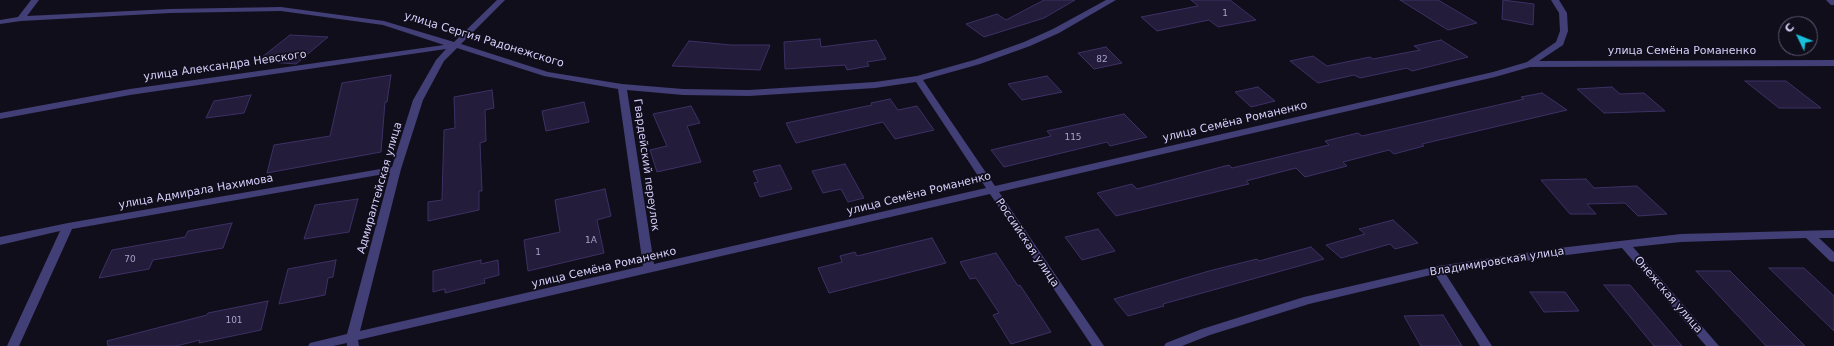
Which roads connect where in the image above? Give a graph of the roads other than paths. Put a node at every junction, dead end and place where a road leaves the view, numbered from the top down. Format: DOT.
graph roads {
  1 [pos="35,0"];
  2 [pos="501,0"];
  3 [pos="1112,0"];
  4 [pos="1555,0"];
  5 [pos="1830,0"];
  6 [pos="1834,3"];
  7 [pos="21,19"];
  8 [pos="0,22"];
  9 [pos="454,45"];
  10 [pos="1834,63"];
  11 [pos="1530,64"];
  12 [pos="918,79"];
  13 [pos="622,87"];
  14 [pos="0,116"];
  15 [pos="396,169"];
  16 [pos="990,189"];
  17 [pos="68,226"];
  18 [pos="1834,234"];
  19 [pos="1809,235"];
  20 [pos="0,241"];
  21 [pos="1624,244"];
  22 [pos="1834,258"];
  23 [pos="649,270"];
  24 [pos="1438,270"];
  25 [pos="353,341"];
  26 [pos="13,346"];
  27 [pos="314,346"];
  28 [pos="1098,346"];
  29 [pos="1170,346"];
  30 [pos="1486,346"];
  31 [pos="1713,346"];
  1 -- 7 [label="street"];
  2 -- 9 [label="street, Адмиралтейская улица"];
  3 -- 12 [label="street, улица Сергия Радонежского"];
  4 -- 11 [label="street, улица Семёна Романенко"];
  5 -- 6 [label="street"];
  7 -- 8 [label="street, улица Сергия Радонежского"];
  7 -- 9 [label="street, улица Сергия Радонежского"];
  9 -- 13 [label="street, улица Сергия Радонежского"];
  9 -- 14 [label="street, улица Александра Невского"];
  9 -- 15 [label="street, Адмиралтейская улица"];
  10 -- 11 [label="street, улица Семёна Романенко"];
  11 -- 16 [label="street, улица Семёна Романенко"];
  12 -- 13 [label="street, улица Сергия Радонежского"];
  12 -- 16 [label="street, Российская улица"];
  13 -- 23 [label="street, Гвардейский переулок"];
  15 -- 17 [label="street, улица Адмирала Нахимова"];
  15 -- 25 [label="street, Адмиралтейская улица"];
  16 -- 23 [label="street, улица Семёна Романенко"];
  16 -- 28 [label="street, Российская улица"];
  17 -- 20 [label="street, улица Адмирала Нахимова"];
  17 -- 26 [label="street"];
  18 -- 19 [label="street, Владимировская улица"];
  19 -- 21 [label="street, Владимировская улица"];
  19 -- 22 [label="street"];
  21 -- 24 [label="street, Владимировская улица"];
  21 -- 31 [label="street, Онежская улица"];
  23 -- 25 [label="street, улица Семёна Романенко"];
  24 -- 29 [label="street, Владимировская улица"];
  24 -- 30 [label="street"];
  25 -- 27 [label="street, улица Семёна Романенко"];
}
